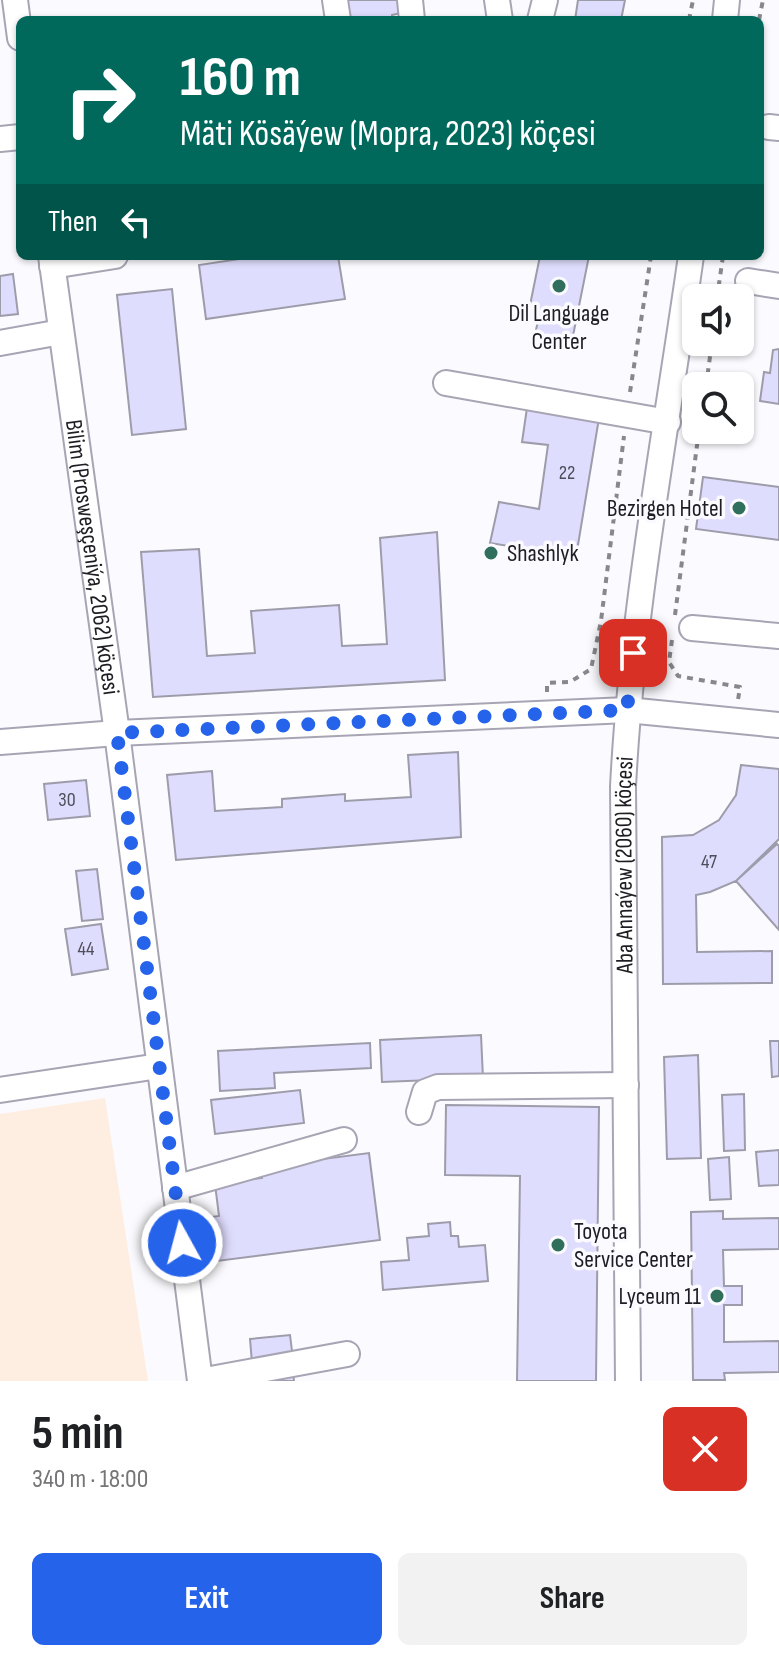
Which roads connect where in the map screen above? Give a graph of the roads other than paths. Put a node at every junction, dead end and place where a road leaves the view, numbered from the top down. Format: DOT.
graph roads {
  1 [pos="690,260"];
  2 [pos="51,261"];
  3 [pos="748,281"];
  4 [pos="779,286"];
  5 [pos="61,332"];
  6 [pos="0,343"];
  7 [pos="446,383"];
  8 [pos="668,422"];
  9 [pos="692,628"];
  10 [pos="779,636"];
  11 [pos="627,710"];
  12 [pos="779,725"];
  13 [pos="117,733"];
  14 [pos="0,742"];
  15 [pos="159,1066"];
  16 [pos="626,1085"];
  17 [pos="0,1090"];
  18 [pos="419,1112"];
  19 [pos="344,1140"];
  20 [pos="175,1188"];
  21 [pos="347,1354"];
  22 [pos="200,1381"];
  23 [pos="628,1381"];
  1 -- 8 [label="street, Aba Annaýew (2060) köçesi"];
  2 -- 5 [label="street, Bilim (Prosweşçeniýa, 2062) köçesi"];
  3 -- 4 [label="street"];
  5 -- 6 [label="street"];
  5 -- 13 [label="street, Bilim (Prosweşçeniýa, 2062) köçesi"];
  7 -- 8 [label="street"];
  8 -- 11 [label="street, Aba Annaýew (2060) köçesi"];
  9 -- 10 [label="street"];
  11 -- 12 [label="street"];
  11 -- 13 [label="street"];
  11 -- 16 [label="street, Aba Annaýew (2060) köçesi"];
  13 -- 14 [label="street"];
  13 -- 15 [label="street, Bilim (Prosweşçeniýa, 2062) köçesi"];
  15 -- 17 [label="street"];
  15 -- 20 [label="street, Bilim (Prosweşçeniýa, 2062) köçesi"];
  16 -- 18 [label="street"];
  16 -- 23 [label="street, Aba Annaýew (2060) köçesi"];
  19 -- 20 [label="street"];
  20 -- 22 [label="street, Bilim (Prosweşçeniýa, 2062) köçesi"];
  21 -- 22 [label="street"];
}
